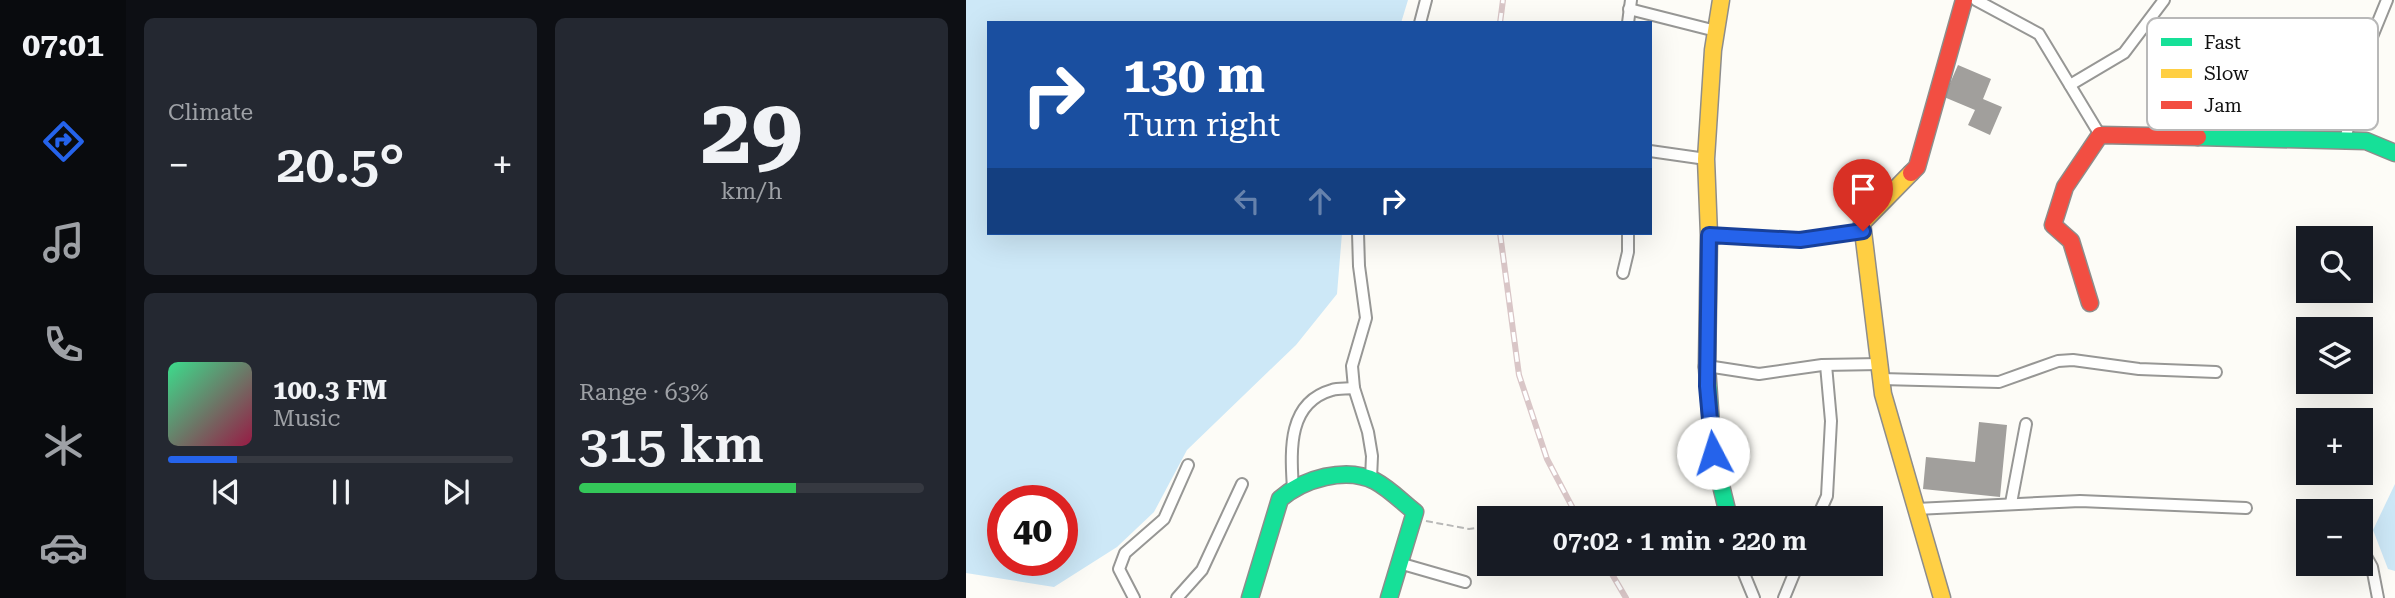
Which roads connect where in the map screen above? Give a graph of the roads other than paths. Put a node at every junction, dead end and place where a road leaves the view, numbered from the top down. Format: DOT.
graph roads {
  1 [pos="1426,0"];
  2 [pos="1721,0"];
  3 [pos="1964,0"];
  4 [pos="1976,0"];
  5 [pos="2164,0"];
  6 [pos="2387,0"];
  7 [pos="1630,5"];
  8 [pos="2150,18"];
  9 [pos="1421,21"];
  10 [pos="2378,22"];
  11 [pos="2147,23"];
  12 [pos="1716,31"];
  13 [pos="2070,85"];
  14 [pos="2347,130"];
  15 [pos="2100,135"];
  16 [pos="2345,141"];
  17 [pos="1652,151"];
  18 [pos="2395,153"];
  19 [pos="1706,159"];
  20 [pos="1863,231"];
  21 [pos="1358,235"];
  22 [pos="1628,235"];
  23 [pos="1709,235"];
  24 [pos="1623,273"];
  25 [pos="2090,303"];
  26 [pos="1826,365"];
  27 [pos="1707,366"];
  28 [pos="1881,371"];
  29 [pos="2216,372"];
  30 [pos="1354,388"];
  31 [pos="2026,424"];
  32 [pos="1188,465"];
  33 [pos="1371,480"];
  34 [pos="1242,484"];
  35 [pos="1293,489"];
  36 [pos="2011,503"];
  37 [pos="1725,506"];
  38 [pos="1822,506"];
  39 [pos="2246,508"];
  40 [pos="1916,509"];
  41 [pos="1399,563"];
  42 [pos="2373,572"];
  43 [pos="1745,576"];
  44 [pos="1793,576"];
  45 [pos="1465,582"];
  46 [pos="1134,598"];
  47 [pos="1177,598"];
  48 [pos="1250,598"];
  49 [pos="1389,598"];
  50 [pos="1755,598"];
  51 [pos="1784,598"];
  52 [pos="1942,598"];
  53 [pos="2378,598"];
  1 -- 9 [label="street"];
  2 -- 12 [label="street"];
  3 -- 20 [label="street"];
  4 -- 13 [label="street"];
  5 -- 8 [label="street"];
  6 -- 10 [label="street"];
  7 -- 12 [label="street"];
  11 -- 13 [label="street"];
  12 -- 19 [label="street"];
  13 -- 15 [label="street"];
  14 -- 16 [label="street"];
  15 -- 16 [label="street"];
  15 -- 25 [label="street"];
  16 -- 18 [label="street"];
  17 -- 19 [label="street"];
  19 -- 23 [label="street"];
  20 -- 23 [label="street"];
  20 -- 28 [label="street"];
  21 -- 30 [label="street"];
  22 -- 24 [label="street"];
  23 -- 27 [label="street"];
  26 -- 27 [label="street"];
  26 -- 28 [label="street"];
  26 -- 38 [label="street"];
  27 -- 37 [label="street"];
  28 -- 29 [label="street"];
  28 -- 40 [label="street"];
  30 -- 33 [label="street"];
  30 -- 35 [label="street"];
  31 -- 36 [label="street"];
  32 -- 46 [label="street"];
  33 -- 35 [label="street"];
  33 -- 41 [label="street"];
  34 -- 47 [label="street"];
  35 -- 48 [label="street"];
  36 -- 39 [label="street"];
  36 -- 40 [label="street"];
  40 -- 52 [label="street"];
  41 -- 45 [label="street"];
  41 -- 49 [label="street"];
  42 -- 53 [label="street"];
  43 -- 50 [label="street"];
  44 -- 51 [label="street"];
}
